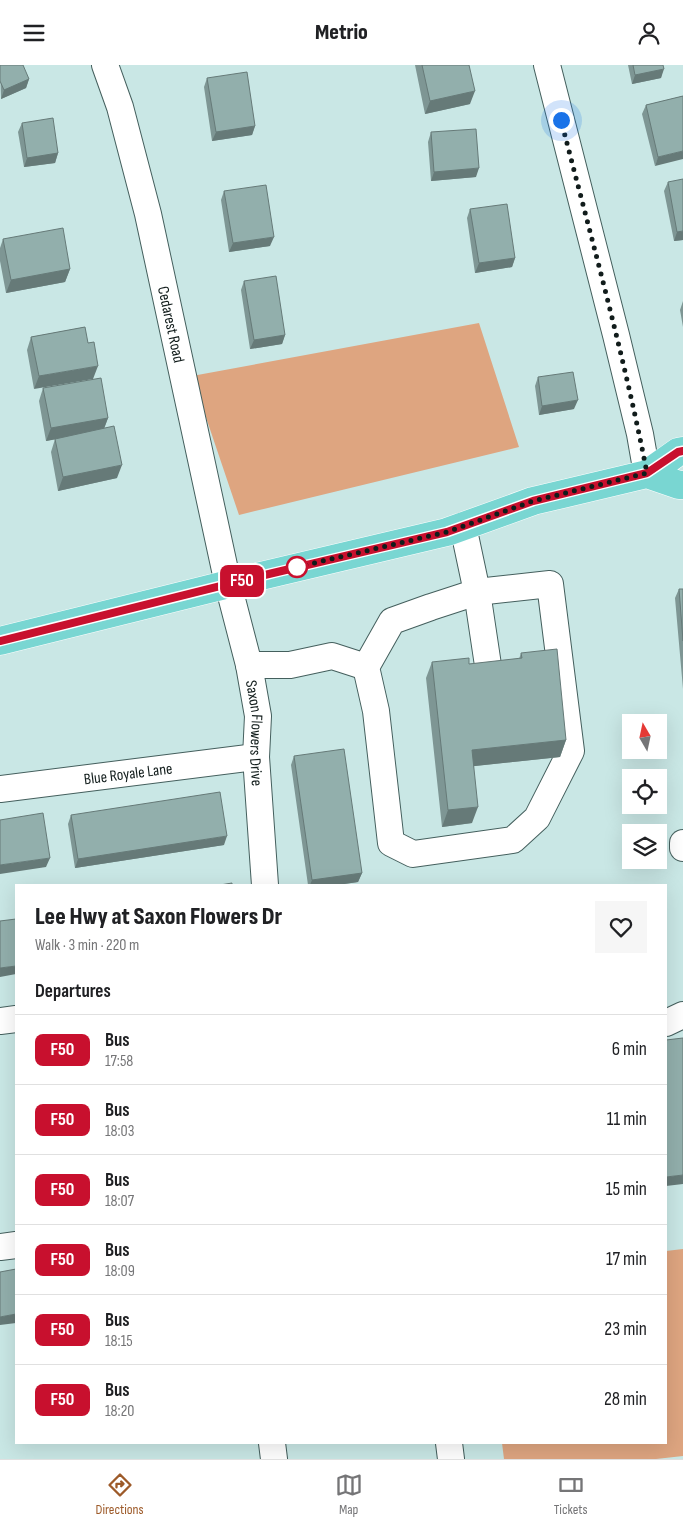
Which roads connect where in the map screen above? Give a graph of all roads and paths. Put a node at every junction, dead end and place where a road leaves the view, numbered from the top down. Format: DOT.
graph roads {
  1 [pos="105,65"];
  2 [pos="547,65"];
  3 [pos="683,451"];
  4 [pos="647,473"];
  5 [pos="683,485"];
  6 [pos="463,526"];
  7 [pos="228,584"];
  8 [pos="477,592"];
  9 [pos="0,641"];
  10 [pos="249,665"];
  11 [pos="366,667"];
  12 [pos="489,672"];
  13 [pos="256,757"];
  14 [pos="0,789"];
  15 [pos="683,843"];
  16 [pos="683,848"];
  17 [pos="265,884"];
  18 [pos="683,1015"];
  19 [pos="15,1019"];
  20 [pos="0,1021"];
  21 [pos="667,1023"];
  22 [pos="15,1245"];
  23 [pos="0,1247"];
  24 [pos="272,1444"];
  25 [pos="449,1444"];
  26 [pos="274,1459"];
  27 [pos="451,1459"];
  1 -- 7 [label="street, Cedarest Road"];
  2 -- 4 [label="street"];
  3 -- 4 [label="main road"];
  4 -- 5 [label="main road"];
  4 -- 6 [label="main road"];
  6 -- 7 [label="main road"];
  6 -- 8 [label="street"];
  7 -- 9 [label="main road"];
  7 -- 10 [label="street, Saxon Flowers Drive"];
  8 -- 11 [label="street"];
  8 -- 11 [label="street"];
  8 -- 12 [label="street"];
  10 -- 11 [label="street"];
  10 -- 13 [label="street, Saxon Flowers Drive"];
  13 -- 14 [label="street, Blue Royale Lane"];
  13 -- 17 [label="street, Saxon Flowers Drive"];
  15 -- 16 [label="street"];
  18 -- 21 [label="street"];
  19 -- 20 [label="street"];
  22 -- 23 [label="street"];
  24 -- 26 [label="street"];
  25 -- 27 [label="street"];
}
